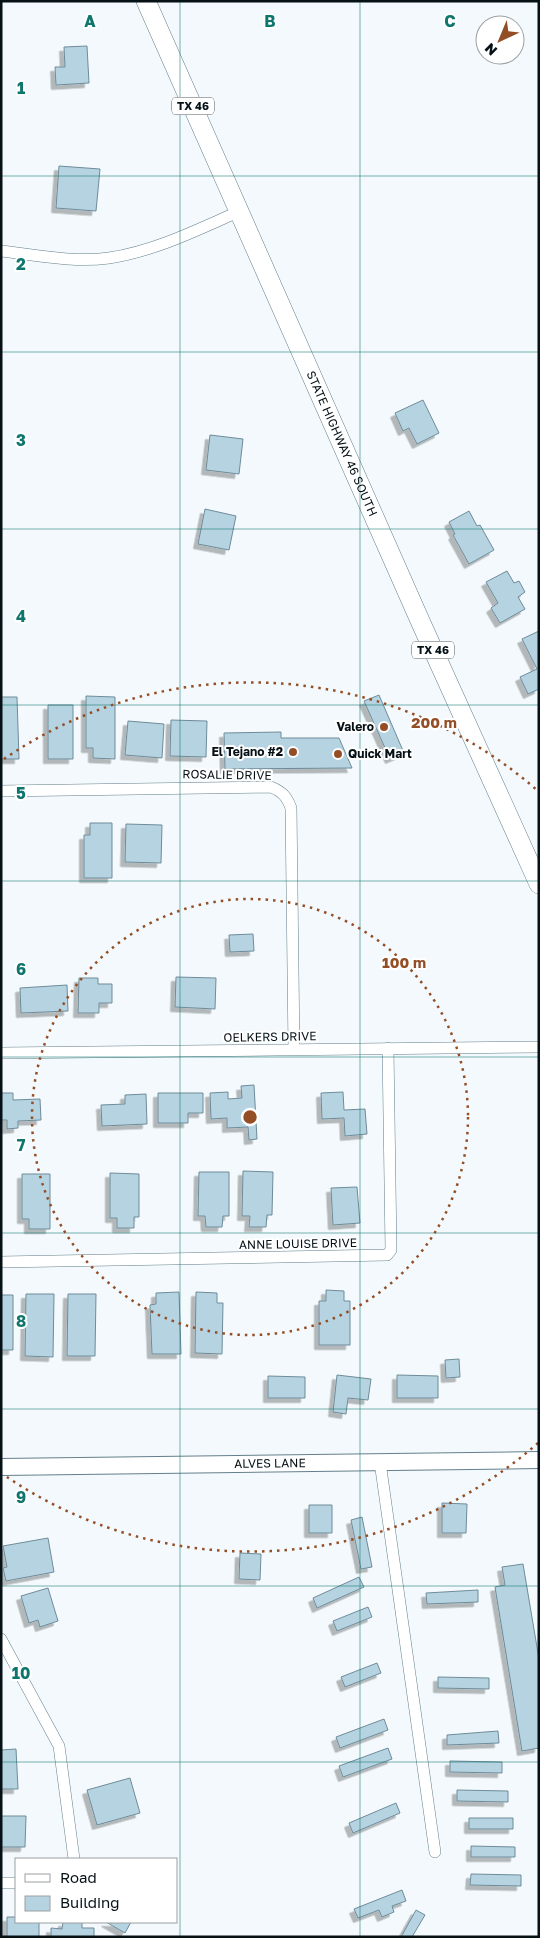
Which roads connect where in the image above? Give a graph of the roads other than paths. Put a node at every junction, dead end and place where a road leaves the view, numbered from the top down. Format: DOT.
graph roads {
  1 [pos="146,1"];
  2 [pos="240,211"];
  3 [pos="1,251"];
  4 [pos="1,791"];
  5 [pos="539,884"];
  6 [pos="539,1047"];
  7 [pos="388,1048"];
  8 [pos="294,1050"];
  9 [pos="1,1053"];
  10 [pos="1,1262"];
  11 [pos="539,1460"];
  12 [pos="380,1462"];
  13 [pos="1,1467"];
  14 [pos="1,1639"];
  15 [pos="435,1852"];
  16 [pos="74,1858"];
  17 [pos="1,1883"];
  18 [pos="15,1883"];
  1 -- 2 [label="main road, STATE HIGHWAY 46 SOUTH / TX 46"];
  2 -- 3 [label="street"];
  2 -- 5 [label="main road, STATE HIGHWAY 46 SOUTH / TX 46"];
  4 -- 8 [label="street, ROSALIE DRIVE"];
  6 -- 7 [label="street, OELKERS DRIVE"];
  7 -- 8 [label="street, OELKERS DRIVE"];
  7 -- 10 [label="street, ANNE LOUISE DRIVE"];
  8 -- 9 [label="street, OELKERS DRIVE"];
  11 -- 12 [label="street, ALVES LANE"];
  12 -- 13 [label="street, ALVES LANE"];
  12 -- 15 [label="street"];
  14 -- 16 [label="street"];
  17 -- 18 [label="street"];
}
